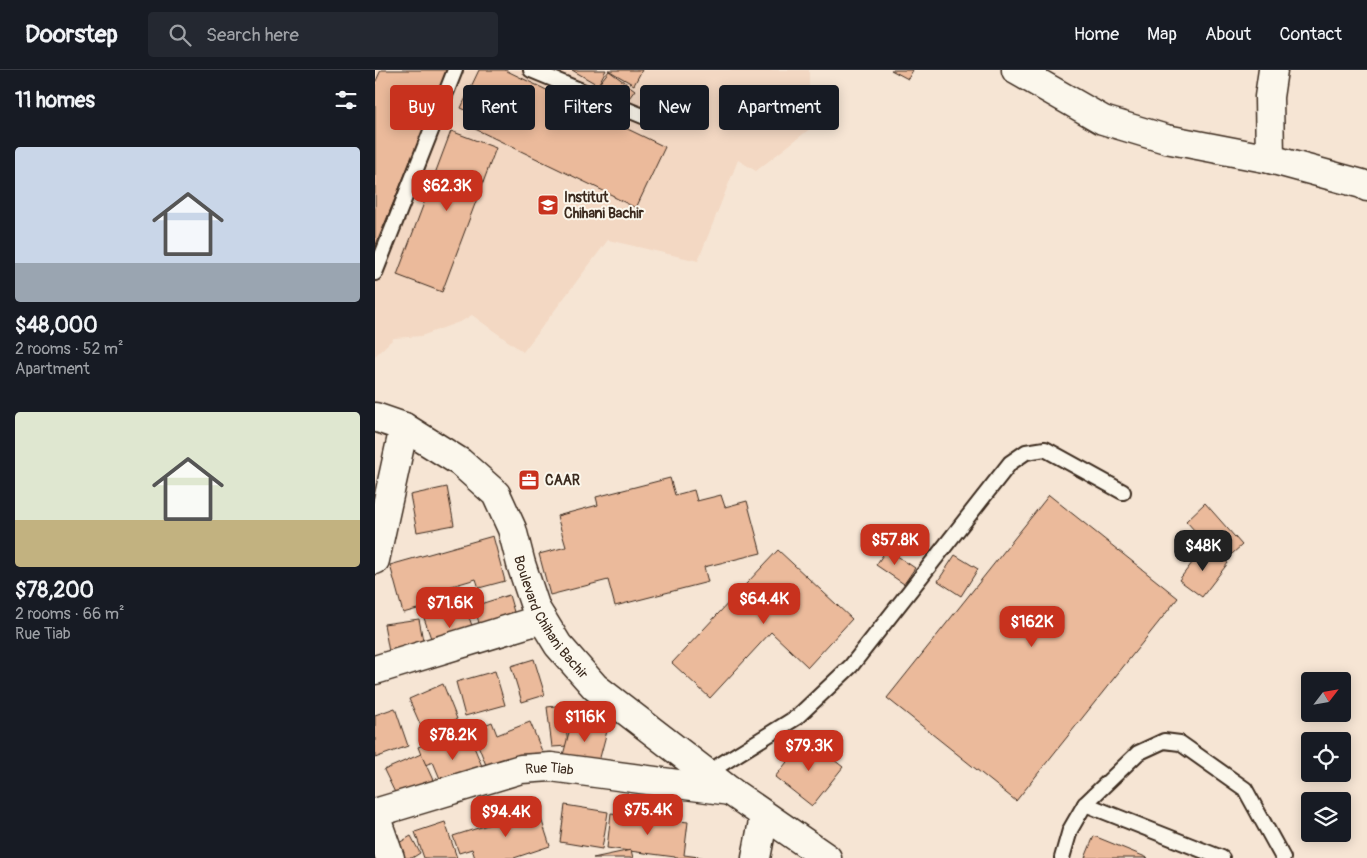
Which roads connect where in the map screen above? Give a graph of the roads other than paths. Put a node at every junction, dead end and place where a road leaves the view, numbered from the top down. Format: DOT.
graph roads {
  1 [pos="455,70"];
  2 [pos="531,70"];
  3 [pos="1016,70"];
  4 [pos="1273,70"];
  5 [pos="640,115"];
  6 [pos="1270,159"];
  7 [pos="1367,187"];
  8 [pos="375,273"];
  9 [pos="375,417"];
  10 [pos="404,427"];
  11 [pos="1123,492"];
  12 [pos="375,560"];
  13 [pos="542,619"];
  14 [pos="375,670"];
  15 [pos="707,773"];
  16 [pos="730,791"];
  17 [pos="1085,804"];
  18 [pos="375,814"];
  19 [pos="764,816"];
  20 [pos="390,858"];
  21 [pos="756,858"];
  22 [pos="827,858"];
  23 [pos="1062,858"];
  24 [pos="1223,858"];
  25 [pos="1283,858"];
  1 -- 8 [label="lane"];
  2 -- 5 [label="lane"];
  3 -- 6 [label="main road"];
  4 -- 6 [label="main road"];
  6 -- 7 [label="main road"];
  9 -- 10 [label="main road, Boulevard Chihani Bachir"];
  10 -- 12 [label="main road"];
  10 -- 13 [label="main road, Boulevard Chihani Bachir"];
  11 -- 15 [label="lane"];
  13 -- 14 [label="main road"];
  13 -- 15 [label="main road, Boulevard Chihani Bachir"];
  15 -- 16 [label="main road, Boulevard Chihani Bachir"];
  16 -- 18 [label="main road, Rue Tiab"];
  16 -- 19 [label="main road, Boulevard Chihani Bachir"];
  17 -- 23 [label="lane"];
  17 -- 24 [label="lane"];
  17 -- 25 [label="lane"];
  18 -- 20 [label="main road"];
  19 -- 21 [label="main road"];
  19 -- 22 [label="main road, Boulevard Chihani Bachir"];
}
